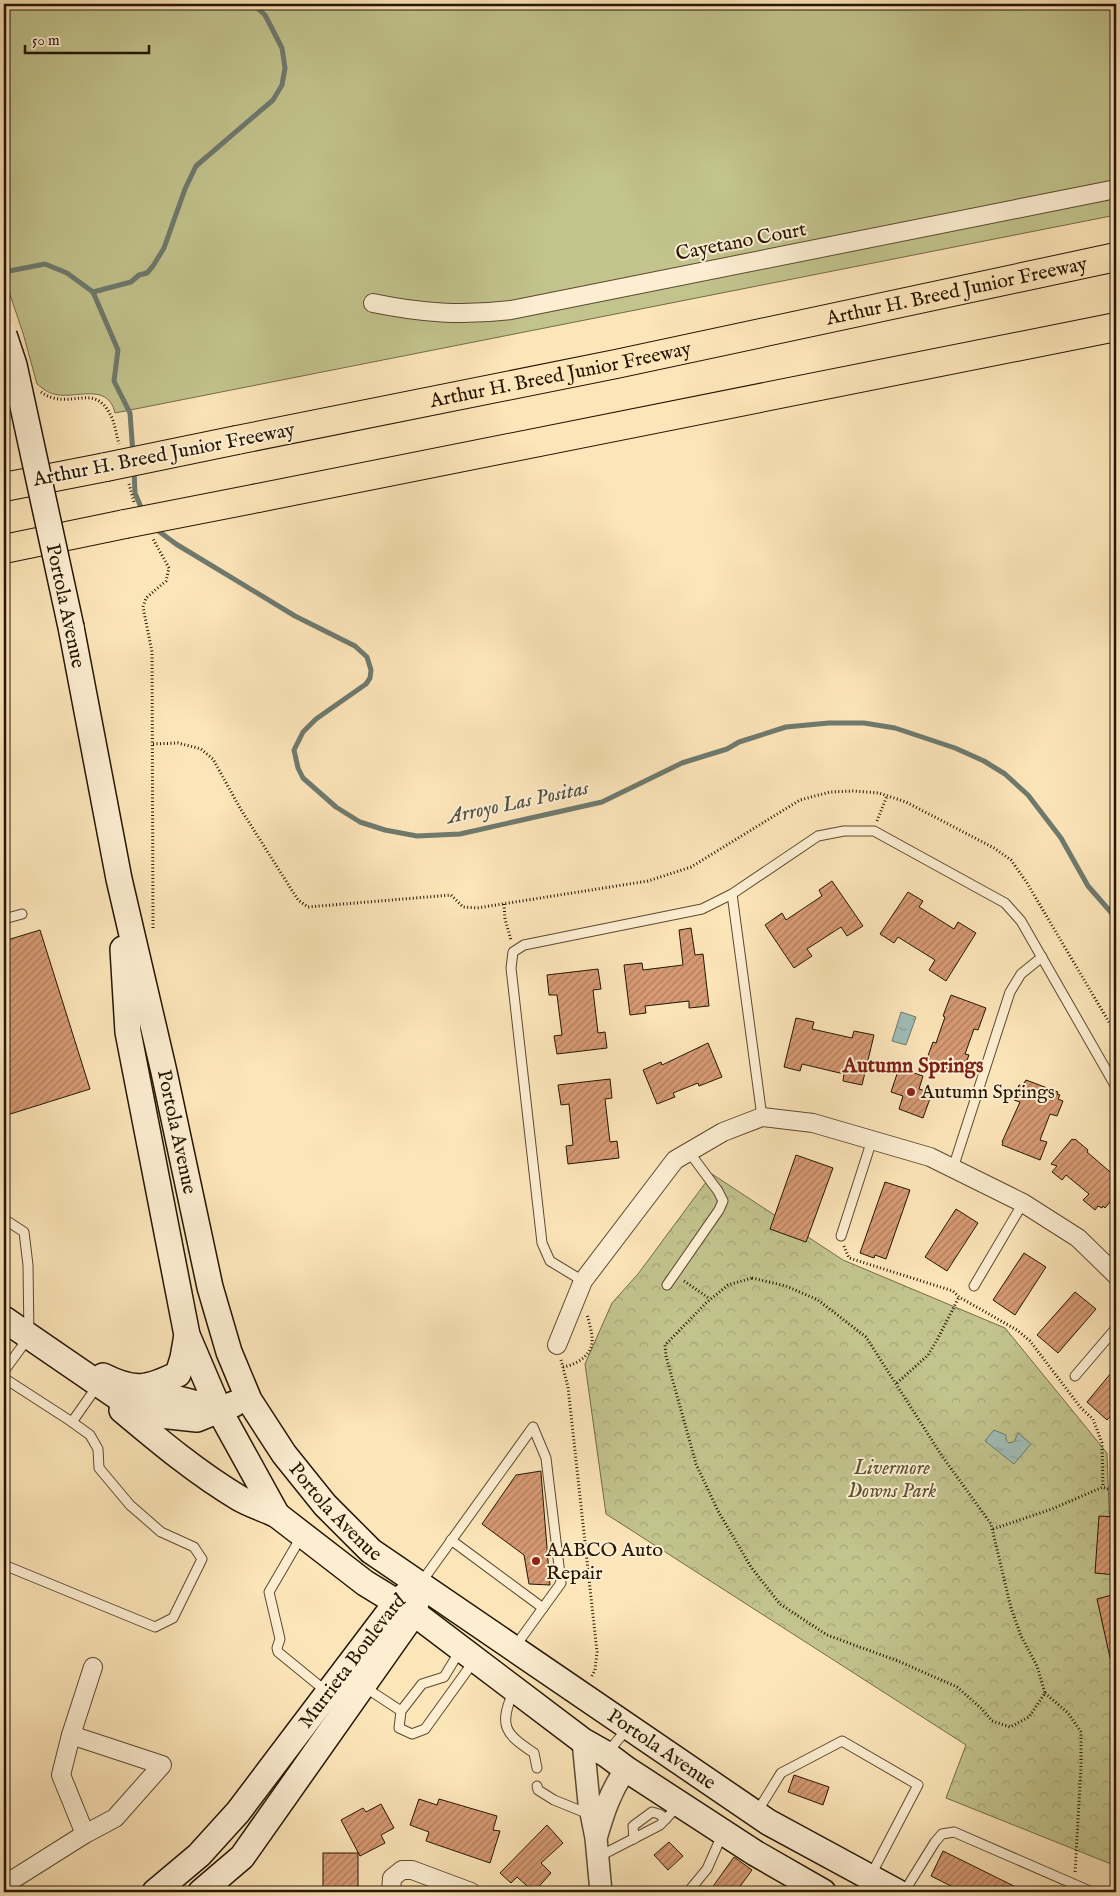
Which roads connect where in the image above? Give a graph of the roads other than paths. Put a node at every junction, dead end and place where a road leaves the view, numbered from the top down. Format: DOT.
graph roads {
  1 [pos="1116,189"];
  2 [pos="1116,257"];
  3 [pos="373,303"];
  4 [pos="1116,327"];
  5 [pos="4,335"];
  6 [pos="4,487"];
  7 [pos="4,549"];
  8 [pos="119,879"];
  9 [pos="732,894"];
  10 [pos="22,914"];
  11 [pos="4,919"];
  12 [pos="1042,957"];
  13 [pos="1116,1087"];
  14 [pos="762,1117"];
  15 [pos="872,1140"];
  16 [pos="689,1152"];
  17 [pos="953,1168"];
  18 [pos="1023,1203"];
  19 [pos="4,1219"];
  20 [pos="841,1236"];
  21 [pos="1116,1275"];
  22 [pos="583,1281"];
  23 [pos="667,1285"];
  24 [pos="974,1286"];
  25 [pos="4,1319"];
  26 [pos="1116,1328"];
  27 [pos="187,1335"];
  28 [pos="29,1337"];
  29 [pos="557,1345"];
  30 [pos="57,1355"];
  31 [pos="4,1371"];
  32 [pos="1075,1376"];
  33 [pos="4,1378"];
  34 [pos="98,1386"];
  35 [pos="133,1388"];
  36 [pos="249,1400"];
  37 [pos="219,1410"];
  38 [pos="72,1422"];
  39 [pos="277,1515"];
  40 [pos="302,1535"];
  41 [pos="451,1540"];
  42 [pos="4,1565"];
  43 [pos="420,1584"];
  44 [pos="405,1608"];
  45 [pos="542,1608"];
  46 [pos="514,1648"];
  47 [pos="468,1654"];
  48 [pos="93,1667"];
  49 [pos="363,1686"];
  50 [pos="514,1689"];
  51 [pos="327,1692"];
  52 [pos="401,1711"];
  53 [pos="629,1727"];
  54 [pos="71,1735"];
  55 [pos="592,1752"];
  56 [pos="537,1768"];
  57 [pos="621,1775"];
  58 [pos="537,1786"];
  59 [pos="673,1811"];
  60 [pos="756,1814"];
  61 [pos="591,1815"];
  62 [pos="723,1832"];
  63 [pos="85,1834"];
  64 [pos="634,1839"];
  65 [pos="597,1847"];
  66 [pos="870,1877"];
  67 [pos="4,1885"];
  68 [pos="155,1892"];
  69 [pos="201,1892"];
  70 [pos="390,1892"];
  71 [pos="471,1892"];
  72 [pos="601,1892"];
  73 [pos="688,1892"];
  74 [pos="823,1892"];
  75 [pos="897,1892"];
  76 [pos="904,1892"];
  77 [pos="1092,1892"];
  1 -- 3 [label="street, Cayetano Court"];
  2 -- 6 [label="highway, Arthur H. Breed Junior Freeway, bridge"];
  4 -- 7 [label="highway, bridge"];
  5 -- 8 [label="main road, Portola Avenue, bridge"];
  8 -- 27 [label="main road, Portola Avenue"];
  8 -- 36 [label="main road, Portola Avenue"];
  9 -- 12 [label="lane"];
  9 -- 14 [label="lane"];
  9 -- 22 [label="lane"];
  10 -- 11 [label="lane"];
  12 -- 13 [label="lane"];
  12 -- 17 [label="lane"];
  14 -- 15 [label="street"];
  14 -- 16 [label="street"];
  15 -- 17 [label="street"];
  15 -- 20 [label="lane"];
  16 -- 22 [label="street"];
  16 -- 23 [label="lane"];
  17 -- 18 [label="street"];
  18 -- 21 [label="street"];
  18 -- 24 [label="lane"];
  19 -- 28 [label="lane"];
  22 -- 29 [label="street"];
  25 -- 28 [label="main road"];
  26 -- 32 [label="lane"];
  27 -- 35 [label="main road"];
  27 -- 37 [label="main road, Portola Avenue"];
  28 -- 30 [label="main road"];
  28 -- 31 [label="lane"];
  30 -- 34 [label="main road"];
  30 -- 35 [label="main road"];
  33 -- 38 [label="lane"];
  34 -- 37 [label="main road"];
  34 -- 38 [label="lane"];
  34 -- 39 [label="main road"];
  35 -- 37 [label="main road"];
  36 -- 37 [label="main road"];
  36 -- 43 [label="main road, Portola Avenue"];
  37 -- 39 [label="main road, Portola Avenue"];
  38 -- 42 [label="lane"];
  39 -- 40 [label="main road, Portola Avenue"];
  40 -- 44 [label="main road, Portola Avenue"];
  40 -- 51 [label="lane"];
  41 -- 43 [label="lane"];
  41 -- 45 [label="lane"];
  41 -- 45 [label="lane"];
  43 -- 44 [label="main road, Murrieta Boulevard"];
  43 -- 46 [label="main road, Portola Avenue"];
  44 -- 47 [label="main road, Portola Avenue"];
  44 -- 49 [label="main road, Murrieta Boulevard"];
  44 -- 51 [label="main road, Murrieta Boulevard"];
  45 -- 46 [label="lane"];
  46 -- 53 [label="main road, Portola Avenue"];
  47 -- 50 [label="main road, Portola Avenue"];
  47 -- 52 [label="lane"];
  47 -- 52 [label="lane"];
  48 -- 54 [label="street"];
  49 -- 52 [label="lane"];
  49 -- 69 [label="main road, Murrieta Boulevard"];
  50 -- 55 [label="main road, Portola Avenue"];
  50 -- 56 [label="lane"];
  51 -- 68 [label="main road, Murrieta Boulevard"];
  53 -- 55 [label="lane"];
  53 -- 60 [label="main road, Portola Avenue"];
  54 -- 63 [label="street"];
  54 -- 63 [label="street"];
  55 -- 57 [label="main road, Portola Avenue"];
  55 -- 61 [label="street"];
  57 -- 59 [label="main road, Portola Avenue"];
  57 -- 65 [label="street"];
  58 -- 61 [label="lane"];
  59 -- 62 [label="main road, Portola Avenue"];
  59 -- 64 [label="lane"];
  59 -- 64 [label="lane"];
  60 -- 66 [label="main road, Portola Avenue"];
  60 -- 66 [label="lane"];
  61 -- 65 [label="street"];
  62 -- 73 [label="lane"];
  62 -- 74 [label="main road, Portola Avenue"];
  63 -- 67 [label="street"];
  64 -- 65 [label="lane"];
  65 -- 72 [label="street"];
  66 -- 75 [label="main road, Portola Avenue"];
  70 -- 71 [label="street"];
  76 -- 77 [label="lane"];
}
